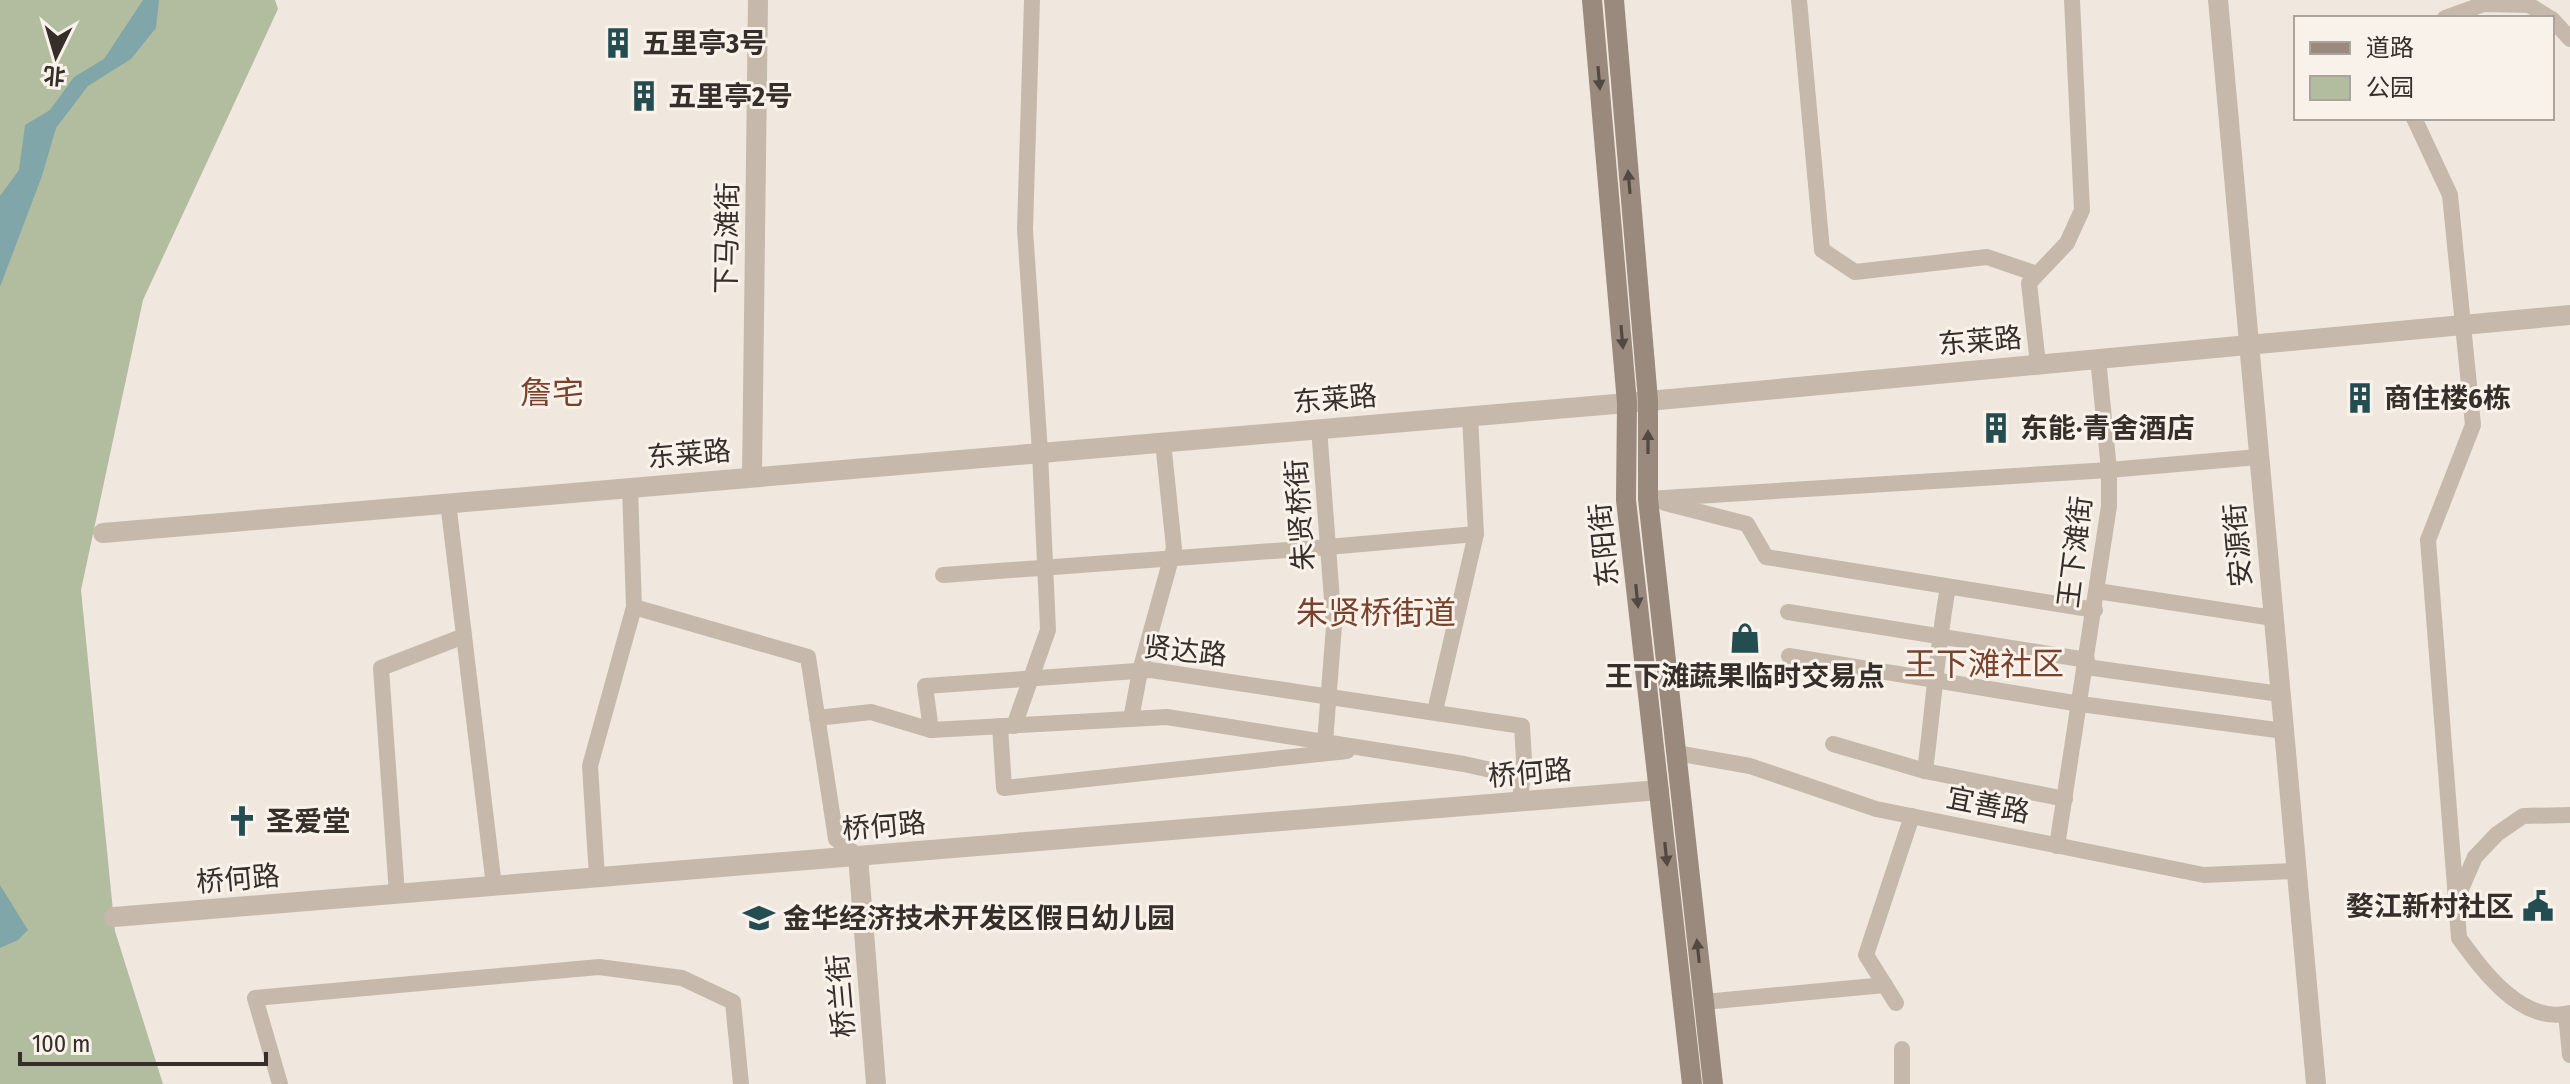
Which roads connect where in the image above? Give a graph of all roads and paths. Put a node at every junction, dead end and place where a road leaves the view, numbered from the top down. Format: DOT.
graph roads {
  1 [pos="758,0"];
  2 [pos="1032,0"];
  3 [pos="1592,0"];
  4 [pos="1614,0"];
  5 [pos="1799,0"];
  6 [pos="2072,0"];
  7 [pos="2218,0"];
  8 [pos="2451,16"];
  9 [pos="2548,16"];
  10 [pos="2554,21"];
  11 [pos="2570,39"];
  12 [pos="2415,120"];
  13 [pos="2037,274"];
  14 [pos="2570,315"];
  15 [pos="2463,324"];
  16 [pos="2248,345"];
  17 [pos="2098,358"];
  18 [pos="2038,364"];
  19 [pos="1638,402"];
  20 [pos="1470,416"];
  21 [pos="1319,428"];
  22 [pos="1163,442"];
  23 [pos="1040,452"];
  24 [pos="2258,457"];
  25 [pos="2109,470"];
  26 [pos="752,476"];
  27 [pos="630,487"];
  28 [pos="1648,499"];
  29 [pos="448,502"];
  30 [pos="103,533"];
  31 [pos="1476,534"];
  32 [pos="1328,547"];
  33 [pos="1171,559"];
  34 [pos="1046,569"];
  35 [pos="943,575"];
  36 [pos="1948,587"];
  37 [pos="2097,591"];
  38 [pos="634,607"];
  39 [pos="2095,610"];
  40 [pos="1788,612"];
  41 [pos="2273,618"];
  42 [pos="464,636"];
  43 [pos="1939,637"];
  44 [pos="1789,656"];
  45 [pos="2086,663"];
  46 [pos="1140,671"];
  47 [pos="1031,679"];
  48 [pos="1937,680"];
  49 [pos="2280,694"];
  50 [pos="1329,696"];
  51 [pos="2080,704"];
  52 [pos="1435,711"];
  53 [pos="817,718"];
  54 [pos="1131,719"];
  55 [pos="1007,726"];
  56 [pos="931,730"];
  57 [pos="2284,731"];
  58 [pos="1325,742"];
  59 [pos="1833,744"];
  60 [pos="1371,749"];
  61 [pos="1676,753"];
  62 [pos="1925,771"];
  63 [pos="1522,777"];
  64 [pos="1659,790"];
  65 [pos="2065,799"];
  66 [pos="1520,802"];
  67 [pos="2570,815"];
  68 [pos="1912,816"];
  69 [pos="2057,846"];
  70 [pos="858,856"];
  71 [pos="2296,871"];
  72 [pos="597,877"];
  73 [pos="494,886"];
  74 [pos="397,894"];
  75 [pos="2457,901"];
  76 [pos="114,917"];
  77 [pos="1885,985"];
  78 [pos="1704,1002"];
  79 [pos="1896,1003"];
  80 [pos="2568,1013"];
  81 [pos="1902,1049"];
  82 [pos="2570,1055"];
  83 [pos="280,1084"];
  84 [pos="741,1084"];
  85 [pos="876,1084"];
  86 [pos="1692,1084"];
  87 [pos="1713,1084"];
  88 [pos="1902,1084"];
  89 [pos="2316,1084"];
  1 -- 26 [label="street, 下马滩街"];
  2 -- 23 [label="street"];
  3 -- 19 [label="main road, 东阳街, one-way"];
  19 -- 4 [label="main road, 东阳街, one-way"];
  5 -- 13 [label="street"];
  6 -- 13 [label="street"];
  7 -- 16 [label="street, 安源街"];
  8 -- 9 [label="street"];
  10 -- 11 [label="street"];
  12 -- 15 [label="street"];
  13 -- 18 [label="street"];
  14 -- 15 [label="street, 东莱路"];
  15 -- 16 [label="street, 东莱路"];
  15 -- 75 [label="street"];
  16 -- 17 [label="street, 东莱路"];
  16 -- 24 [label="street, 安源街"];
  17 -- 18 [label="street, 东莱路"];
  17 -- 25 [label="street, 王下滩街"];
  18 -- 19 [label="street, 东莱路"];
  19 -- 20 [label="street, 东莱路"];
  28 -- 19 [label="main road, 东阳街, one-way"];
  19 -- 64 [label="main road, 东阳街, one-way"];
  20 -- 21 [label="street, 东莱路"];
  20 -- 31 [label="street"];
  21 -- 22 [label="street, 东莱路"];
  21 -- 32 [label="street, 朱贤桥街"];
  22 -- 23 [label="street, 东莱路"];
  22 -- 33 [label="street"];
  23 -- 26 [label="street, 东莱路"];
  23 -- 34 [label="street"];
  24 -- 25 [label="street"];
  24 -- 41 [label="street, 安源街"];
  25 -- 28 [label="street"];
  25 -- 37 [label="street, 王下滩街"];
  26 -- 27 [label="street, 东莱路"];
  27 -- 29 [label="street, 东莱路"];
  27 -- 38 [label="street"];
  28 -- 36 [label="street"];
  28 -- 61 [label="main road, 东阳街"];
  29 -- 30 [label="street, 东莱路"];
  29 -- 42 [label="street"];
  31 -- 32 [label="street"];
  31 -- 52 [label="street"];
  32 -- 33 [label="street"];
  32 -- 50 [label="street, 朱贤桥街"];
  33 -- 34 [label="street"];
  33 -- 46 [label="street"];
  34 -- 35 [label="street"];
  34 -- 47 [label="street"];
  36 -- 39 [label="street"];
  36 -- 43 [label="street"];
  37 -- 39 [label="street, 王下滩街"];
  37 -- 41 [label="street"];
  38 -- 53 [label="street"];
  38 -- 72 [label="street"];
  39 -- 45 [label="street, 王下滩街"];
  40 -- 43 [label="street"];
  41 -- 49 [label="street, 安源街"];
  42 -- 73 [label="street"];
  42 -- 74 [label="street"];
  43 -- 45 [label="street"];
  43 -- 48 [label="street"];
  44 -- 48 [label="street"];
  45 -- 49 [label="street"];
  45 -- 51 [label="street, 王下滩街"];
  46 -- 47 [label="street, 贤达路"];
  46 -- 50 [label="street, 贤达路"];
  46 -- 54 [label="street"];
  47 -- 55 [label="street"];
  47 -- 56 [label="street, 贤达路"];
  48 -- 51 [label="street"];
  48 -- 62 [label="street"];
  49 -- 57 [label="street, 安源街"];
  50 -- 52 [label="street, 贤达路"];
  50 -- 58 [label="street, 朱贤桥街"];
  51 -- 57 [label="street"];
  51 -- 65 [label="street, 王下滩街"];
  52 -- 63 [label="street, 贤达路"];
  53 -- 56 [label="street"];
  53 -- 70 [label="street"];
  54 -- 55 [label="street"];
  54 -- 58 [label="street"];
  55 -- 56 [label="street"];
  55 -- 60 [label="street"];
  57 -- 71 [label="street, 安源街"];
  58 -- 60 [label="street"];
  59 -- 62 [label="street"];
  60 -- 63 [label="street"];
  61 -- 68 [label="street, 宜善路"];
  78 -- 61 [label="main road, 东阳街, one-way"];
  62 -- 65 [label="street"];
  63 -- 66 [label="street, 贤达路"];
  64 -- 66 [label="street, 桥何路"];
  64 -- 86 [label="main road, 东阳街, one-way"];
  65 -- 69 [label="street, 王下滩街"];
  66 -- 70 [label="street, 桥何路"];
  67 -- 75 [label="street"];
  68 -- 69 [label="street, 宜善路"];
  68 -- 77 [label="street"];
  69 -- 71 [label="street, 宜善路"];
  70 -- 72 [label="street, 桥何路"];
  70 -- 85 [label="street, 桥兰街"];
  71 -- 89 [label="street, 安源街"];
  72 -- 73 [label="street, 桥何路"];
  73 -- 74 [label="street, 桥何路"];
  74 -- 76 [label="street, 桥何路"];
  75 -- 80 [label="street"];
  77 -- 78 [label="street"];
  77 -- 79 [label="street"];
  78 -- 87 [label="main road, 东阳街"];
  80 -- 82 [label="street"];
  81 -- 88 [label="street"];
  83 -- 84 [label="street"];
}
